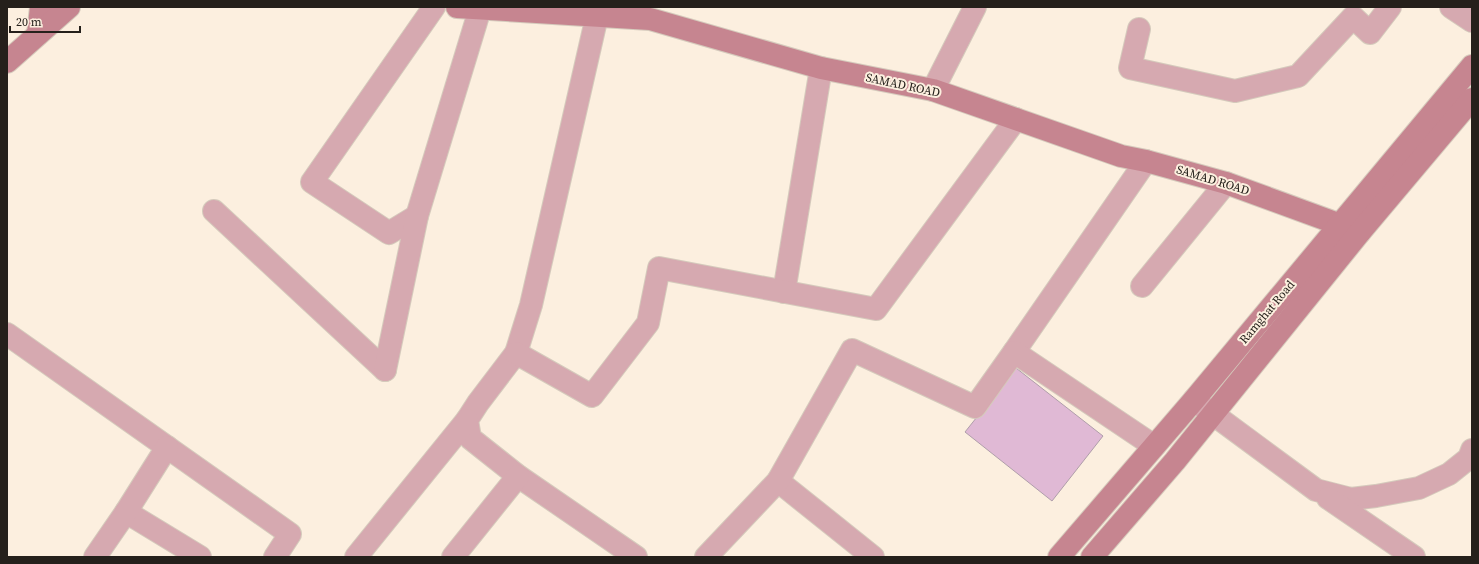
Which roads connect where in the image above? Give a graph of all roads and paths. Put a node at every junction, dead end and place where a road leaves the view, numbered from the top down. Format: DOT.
graph roads {
  1 [pos="41,7"];
  2 [pos="69,7"];
  3 [pos="434,7"];
  4 [pos="457,7"];
  5 [pos="975,7"];
  6 [pos="1390,7"];
  7 [pos="1451,7"];
  8 [pos="480,9"];
  9 [pos="653,13"];
  10 [pos="597,16"];
  11 [pos="1472,21"];
  12 [pos="1139,29"];
  13 [pos="38,34"];
  14 [pos="7,62"];
  15 [pos="1472,66"];
  16 [pos="821,68"];
  17 [pos="933,90"];
  18 [pos="1472,99"];
  19 [pos="1016,118"];
  20 [pos="1146,161"];
  21 [pos="1226,182"];
  22 [pos="214,211"];
  23 [pos="417,216"];
  24 [pos="1340,224"];
  25 [pos="1360,232"];
  26 [pos="1142,286"];
  27 [pos="784,292"];
  28 [pos="7,334"];
  29 [pos="1014,352"];
  30 [pos="516,353"];
  31 [pos="1194,400"];
  32 [pos="1213,414"];
  33 [pos="468,420"];
  34 [pos="1154,446"];
  35 [pos="167,447"];
  36 [pos="1472,450"];
  37 [pos="518,476"];
  38 [pos="778,481"];
  39 [pos="1316,490"];
  40 [pos="126,512"];
  41 [pos="1411,556"];
  42 [pos="95,557"];
  43 [pos="200,557"];
  44 [pos="275,557"];
  45 [pos="356,557"];
  46 [pos="452,557"];
  47 [pos="636,557"];
  48 [pos="706,557"];
  49 [pos="873,557"];
  50 [pos="1059,557"];
  51 [pos="1092,557"];
  1 -- 13 [label="main road"];
  2 -- 13 [label="main road"];
  3 -- 23 [label="street"];
  4 -- 8 [label="main road, SAMAD ROAD"];
  5 -- 17 [label="street"];
  6 -- 12 [label="street"];
  7 -- 11 [label="street"];
  8 -- 10 [label="main road, SAMAD ROAD"];
  8 -- 23 [label="street"];
  9 -- 10 [label="main road, SAMAD ROAD"];
  9 -- 16 [label="main road, SAMAD ROAD"];
  10 -- 30 [label="street"];
  13 -- 14 [label="main road"];
  15 -- 24 [label="main road, Ramghat Road"];
  16 -- 17 [label="main road, SAMAD ROAD"];
  16 -- 27 [label="street"];
  17 -- 19 [label="main road, SAMAD ROAD"];
  18 -- 25 [label="main road, Ramghat Road"];
  19 -- 20 [label="main road, SAMAD ROAD"];
  19 -- 27 [label="street"];
  20 -- 21 [label="main road, SAMAD ROAD"];
  20 -- 29 [label="street"];
  21 -- 24 [label="main road, SAMAD ROAD"];
  21 -- 26 [label="street"];
  22 -- 23 [label="street"];
  24 -- 25 [label="main road, SAMAD ROAD"];
  24 -- 31 [label="main road, Ramghat Road"];
  25 -- 32 [label="main road, Ramghat Road"];
  27 -- 30 [label="street"];
  28 -- 35 [label="street"];
  29 -- 34 [label="street"];
  29 -- 38 [label="street"];
  30 -- 33 [label="street"];
  31 -- 32 [label="street"];
  31 -- 34 [label="main road, Ramghat Road"];
  32 -- 39 [label="street"];
  32 -- 51 [label="main road, Ramghat Road"];
  33 -- 37 [label="street"];
  33 -- 45 [label="street"];
  34 -- 50 [label="main road, Ramghat Road"];
  35 -- 40 [label="street"];
  35 -- 44 [label="street"];
  36 -- 39 [label="street"];
  37 -- 46 [label="street"];
  37 -- 47 [label="street"];
  38 -- 48 [label="street"];
  38 -- 49 [label="street"];
  39 -- 41 [label="street"];
  40 -- 42 [label="street"];
  40 -- 43 [label="street"];
}
